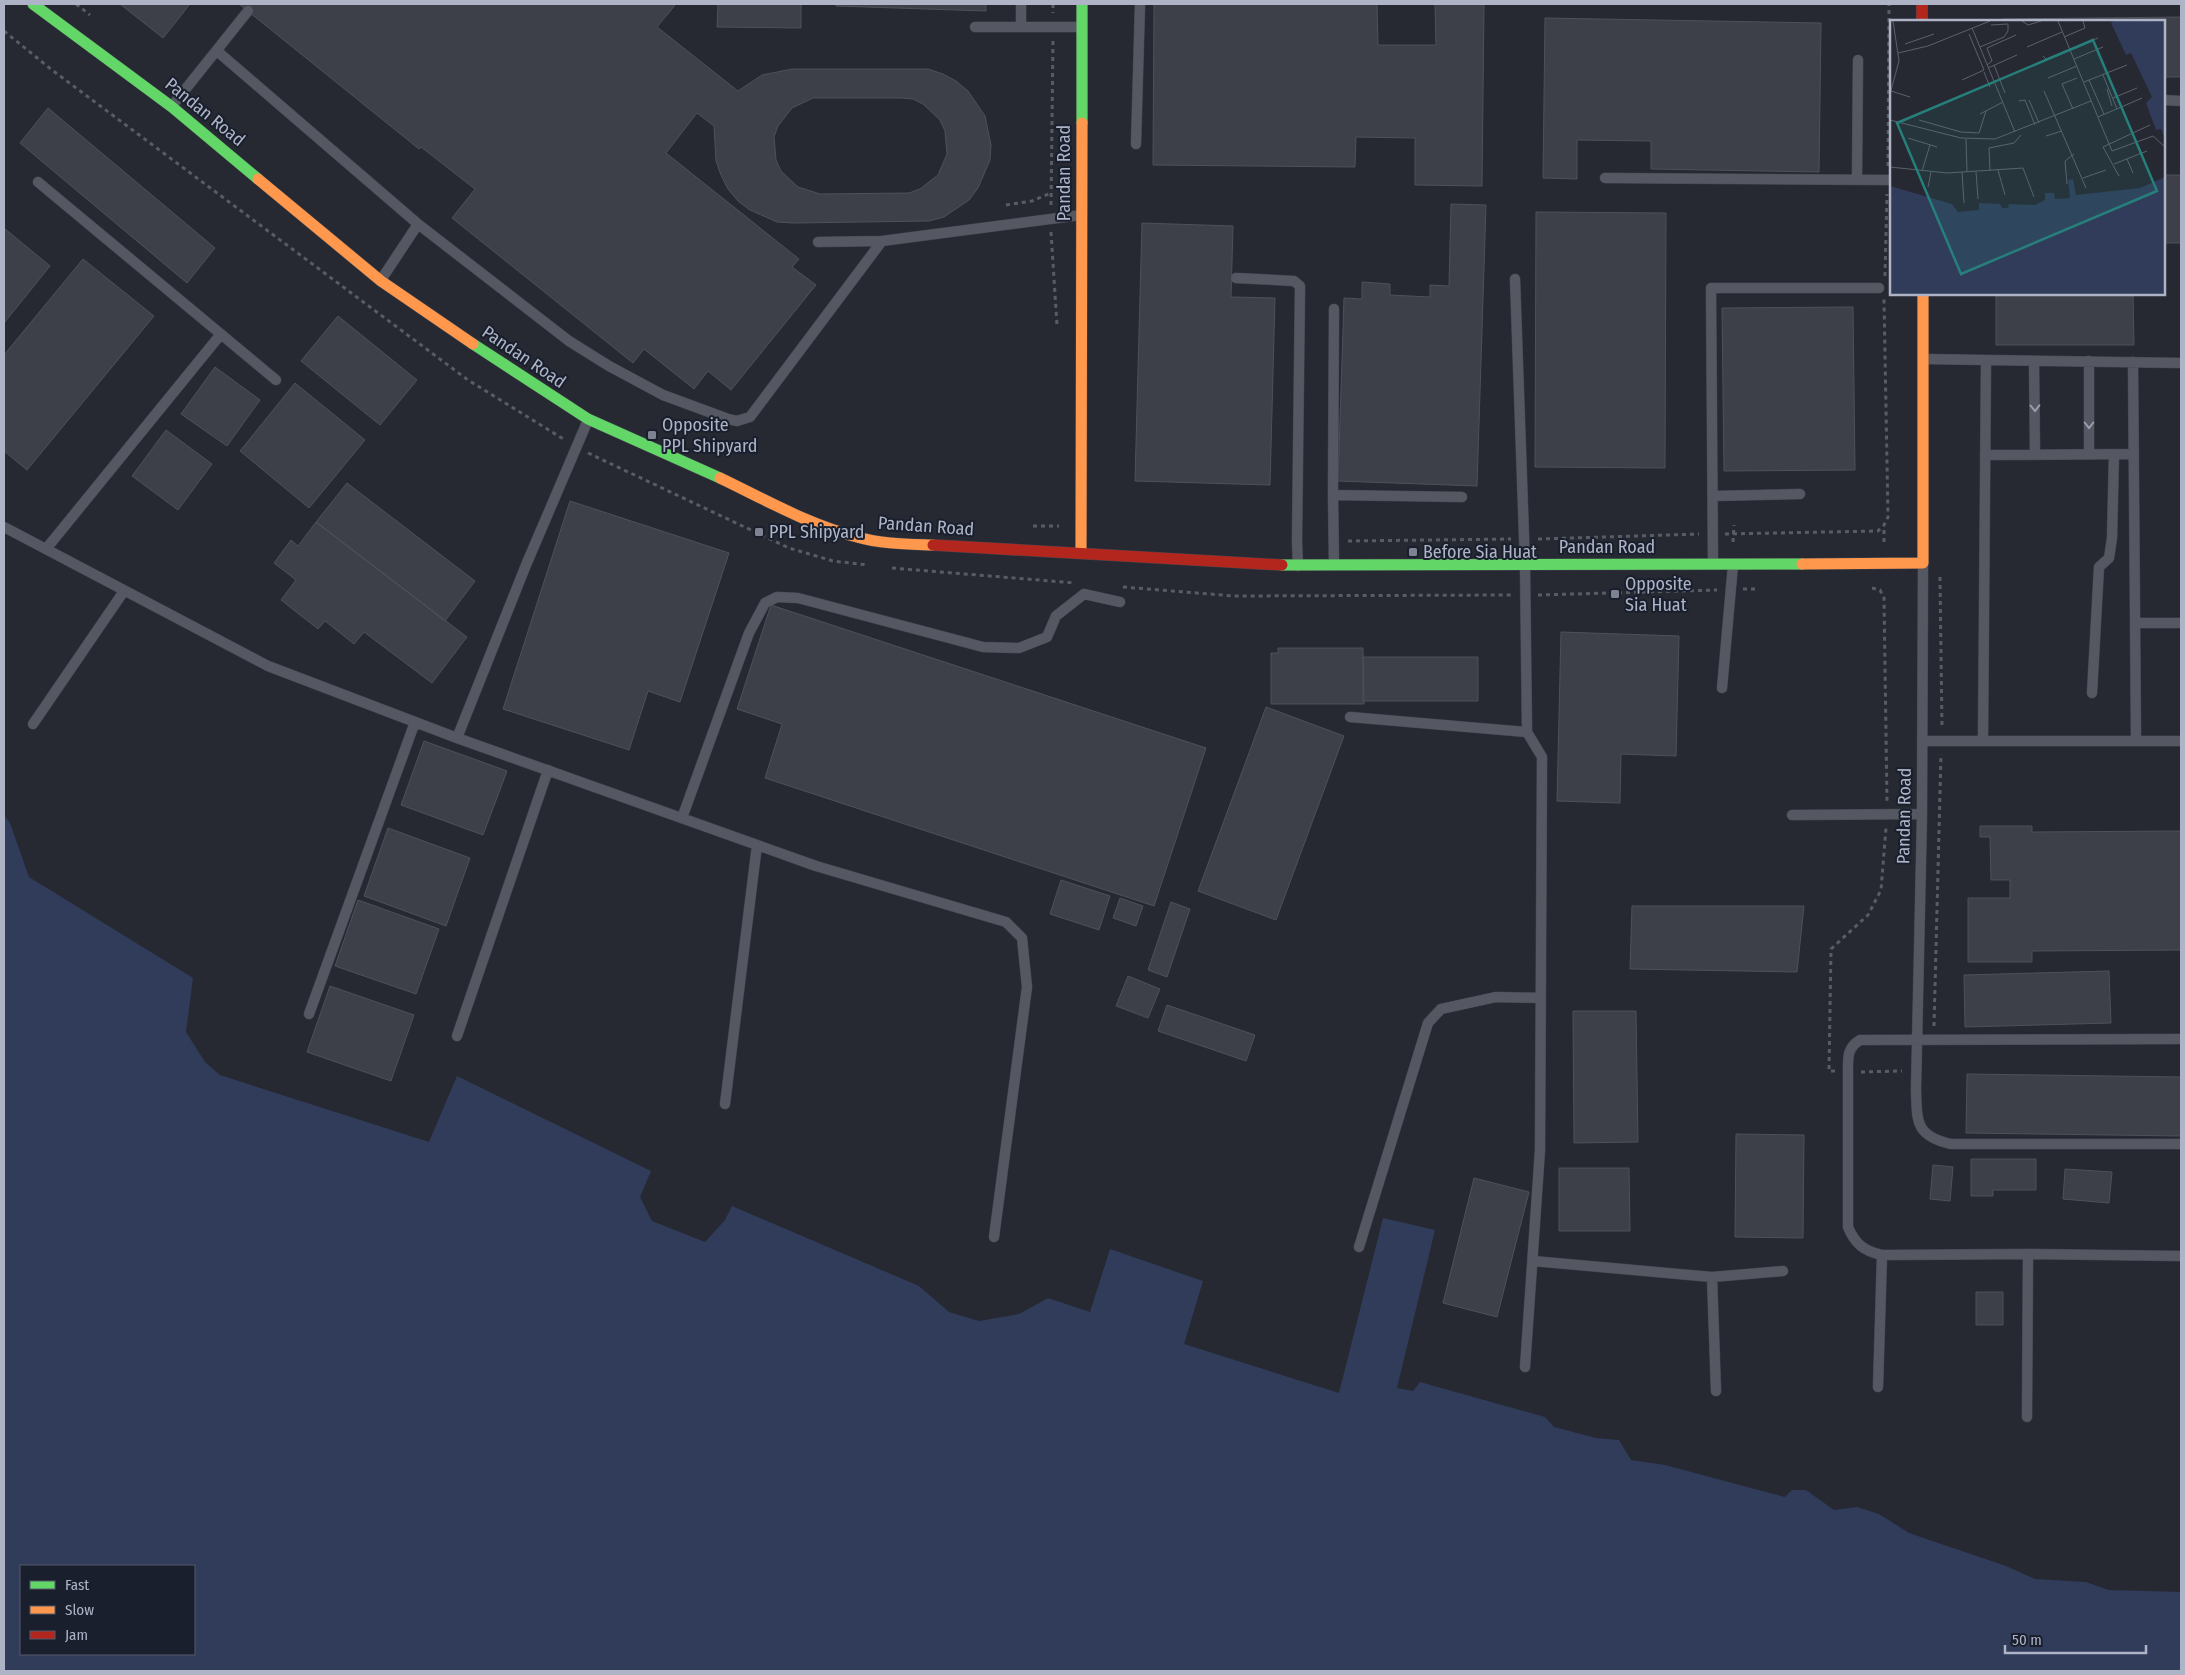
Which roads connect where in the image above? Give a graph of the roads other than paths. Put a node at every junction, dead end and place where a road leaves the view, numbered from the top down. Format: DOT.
graph roads {
  1 [pos="33,4"];
  2 [pos="1021,4"];
  3 [pos="1082,4"];
  4 [pos="1140,4"];
  5 [pos="1922,4"];
  6 [pos="248,12"];
  7 [pos="1922,20"];
  8 [pos="975,27"];
  9 [pos="1021,27"];
  10 [pos="1082,28"];
  11 [pos="217,51"];
  12 [pos="1858,60"];
  13 [pos="2165,100"];
  14 [pos="2181,101"];
  15 [pos="172,107"];
  16 [pos="1136,144"];
  17 [pos="1605,178"];
  18 [pos="1857,180"];
  19 [pos="1890,180"];
  20 [pos="38,182"];
  21 [pos="1081,215"];
  22 [pos="418,224"];
  23 [pos="882,240"];
  24 [pos="818,242"];
  25 [pos="1236,278"];
  26 [pos="1515,279"];
  27 [pos="381,281"];
  28 [pos="1880,288"];
  29 [pos="1923,295"];
  30 [pos="1334,309"];
  31 [pos="221,334"];
  32 [pos="1924,359"];
  33 [pos="1986,360"];
  34 [pos="2034,361"];
  35 [pos="2090,362"];
  36 [pos="2133,362"];
  37 [pos="2181,362"];
  38 [pos="276,380"];
  39 [pos="588,419"];
  40 [pos="2035,454"];
  41 [pos="2089,454"];
  42 [pos="2114,454"];
  43 [pos="2134,454"];
  44 [pos="1985,455"];
  45 [pos="1800,494"];
  46 [pos="1332,495"];
  47 [pos="1713,496"];
  48 [pos="1462,497"];
  49 [pos="4,527"];
  50 [pos="46,549"];
  51 [pos="1081,552"];
  52 [pos="1923,563"];
  53 [pos="1713,564"];
  54 [pos="1733,564"];
  55 [pos="1525,565"];
  56 [pos="1298,566"];
  57 [pos="1334,566"];
  58 [pos="124,591"];
  59 [pos="1120,602"];
  60 [pos="2135,623"];
  61 [pos="2181,623"];
  62 [pos="1722,688"];
  63 [pos="2092,693"];
  64 [pos="1350,717"];
  65 [pos="415,722"];
  66 [pos="33,724"];
  67 [pos="1527,732"];
  68 [pos="458,738"];
  69 [pos="1922,741"];
  70 [pos="1983,741"];
  71 [pos="2136,741"];
  72 [pos="2181,741"];
  73 [pos="548,770"];
  74 [pos="1922,814"];
  75 [pos="1792,815"];
  76 [pos="682,818"];
  77 [pos="757,845"];
  78 [pos="1541,998"];
  79 [pos="309,1014"];
  80 [pos="457,1036"];
  81 [pos="2181,1038"];
  82 [pos="1916,1039"];
  83 [pos="725,1104"];
  84 [pos="2181,1144"];
  85 [pos="994,1237"];
  86 [pos="1359,1247"];
  87 [pos="2028,1254"];
  88 [pos="1882,1255"];
  89 [pos="2181,1256"];
  90 [pos="1533,1261"];
  91 [pos="1783,1271"];
  92 [pos="1712,1277"];
  93 [pos="1525,1367"];
  94 [pos="1878,1387"];
  95 [pos="1716,1391"];
  96 [pos="2027,1417"];
  1 -- 15 [label="street, Pandan Road"];
  2 -- 9 [label="lane"];
  3 -- 10 [label="street, Pandan Road"];
  4 -- 16 [label="lane"];
  5 -- 7 [label="street"];
  6 -- 11 [label="lane"];
  8 -- 9 [label="lane"];
  9 -- 10 [label="lane"];
  10 -- 21 [label="street, Pandan Road"];
  11 -- 15 [label="lane"];
  11 -- 22 [label="lane"];
  12 -- 18 [label="lane"];
  13 -- 14 [label="lane"];
  15 -- 27 [label="street, Pandan Road"];
  17 -- 18 [label="lane"];
  18 -- 19 [label="lane"];
  20 -- 31 [label="lane"];
  21 -- 23 [label="lane"];
  21 -- 51 [label="street, Pandan Road"];
  22 -- 23 [label="lane"];
  22 -- 27 [label="lane"];
  23 -- 24 [label="lane"];
  25 -- 56 [label="lane"];
  26 -- 55 [label="lane"];
  27 -- 39 [label="street, Pandan Road"];
  28 -- 47 [label="lane"];
  29 -- 32 [label="street, Pandan Road"];
  30 -- 46 [label="lane"];
  31 -- 38 [label="lane"];
  31 -- 50 [label="lane"];
  32 -- 33 [label="lane"];
  32 -- 52 [label="street, Pandan Road"];
  33 -- 34 [label="lane"];
  33 -- 44 [label="lane"];
  34 -- 35 [label="lane"];
  34 -- 40 [label="lane, one-way"];
  35 -- 36 [label="lane"];
  35 -- 41 [label="lane, one-way"];
  36 -- 37 [label="lane"];
  36 -- 43 [label="lane"];
  39 -- 51 [label="street, Pandan Road"];
  39 -- 68 [label="lane"];
  40 -- 41 [label="lane"];
  40 -- 44 [label="lane"];
  41 -- 42 [label="lane"];
  42 -- 43 [label="lane"];
  42 -- 63 [label="lane"];
  43 -- 60 [label="lane"];
  44 -- 70 [label="lane"];
  45 -- 47 [label="lane"];
  46 -- 48 [label="lane"];
  46 -- 57 [label="lane"];
  47 -- 53 [label="lane"];
  49 -- 50 [label="lane"];
  50 -- 58 [label="lane"];
  51 -- 56 [label="street, Pandan Road"];
  52 -- 54 [label="street, Pandan Road"];
  52 -- 69 [label="lane, Pandan Road"];
  53 -- 54 [label="street, Pandan Road"];
  53 -- 55 [label="street, Pandan Road"];
  54 -- 62 [label="lane"];
  55 -- 57 [label="street, Pandan Road"];
  55 -- 67 [label="lane"];
  56 -- 57 [label="street, Pandan Road"];
  58 -- 65 [label="lane"];
  58 -- 66 [label="lane"];
  59 -- 76 [label="lane"];
  60 -- 61 [label="lane"];
  60 -- 71 [label="lane"];
  64 -- 67 [label="lane"];
  65 -- 68 [label="lane"];
  65 -- 79 [label="lane"];
  67 -- 78 [label="lane"];
  68 -- 73 [label="lane"];
  69 -- 70 [label="lane"];
  69 -- 74 [label="lane, Pandan Road"];
  70 -- 71 [label="lane"];
  71 -- 72 [label="lane"];
  73 -- 76 [label="lane"];
  73 -- 80 [label="lane"];
  74 -- 75 [label="lane"];
  74 -- 82 [label="lane, Pandan Road"];
  76 -- 77 [label="lane"];
  77 -- 83 [label="lane"];
  77 -- 85 [label="lane"];
  78 -- 86 [label="lane"];
  78 -- 90 [label="lane"];
  81 -- 82 [label="lane"];
  82 -- 84 [label="lane, Pandan Road"];
  82 -- 88 [label="lane"];
  87 -- 88 [label="lane"];
  87 -- 89 [label="lane"];
  87 -- 96 [label="lane"];
  88 -- 94 [label="lane"];
  90 -- 92 [label="lane"];
  90 -- 93 [label="lane"];
  91 -- 92 [label="lane"];
  92 -- 95 [label="lane"];
}
